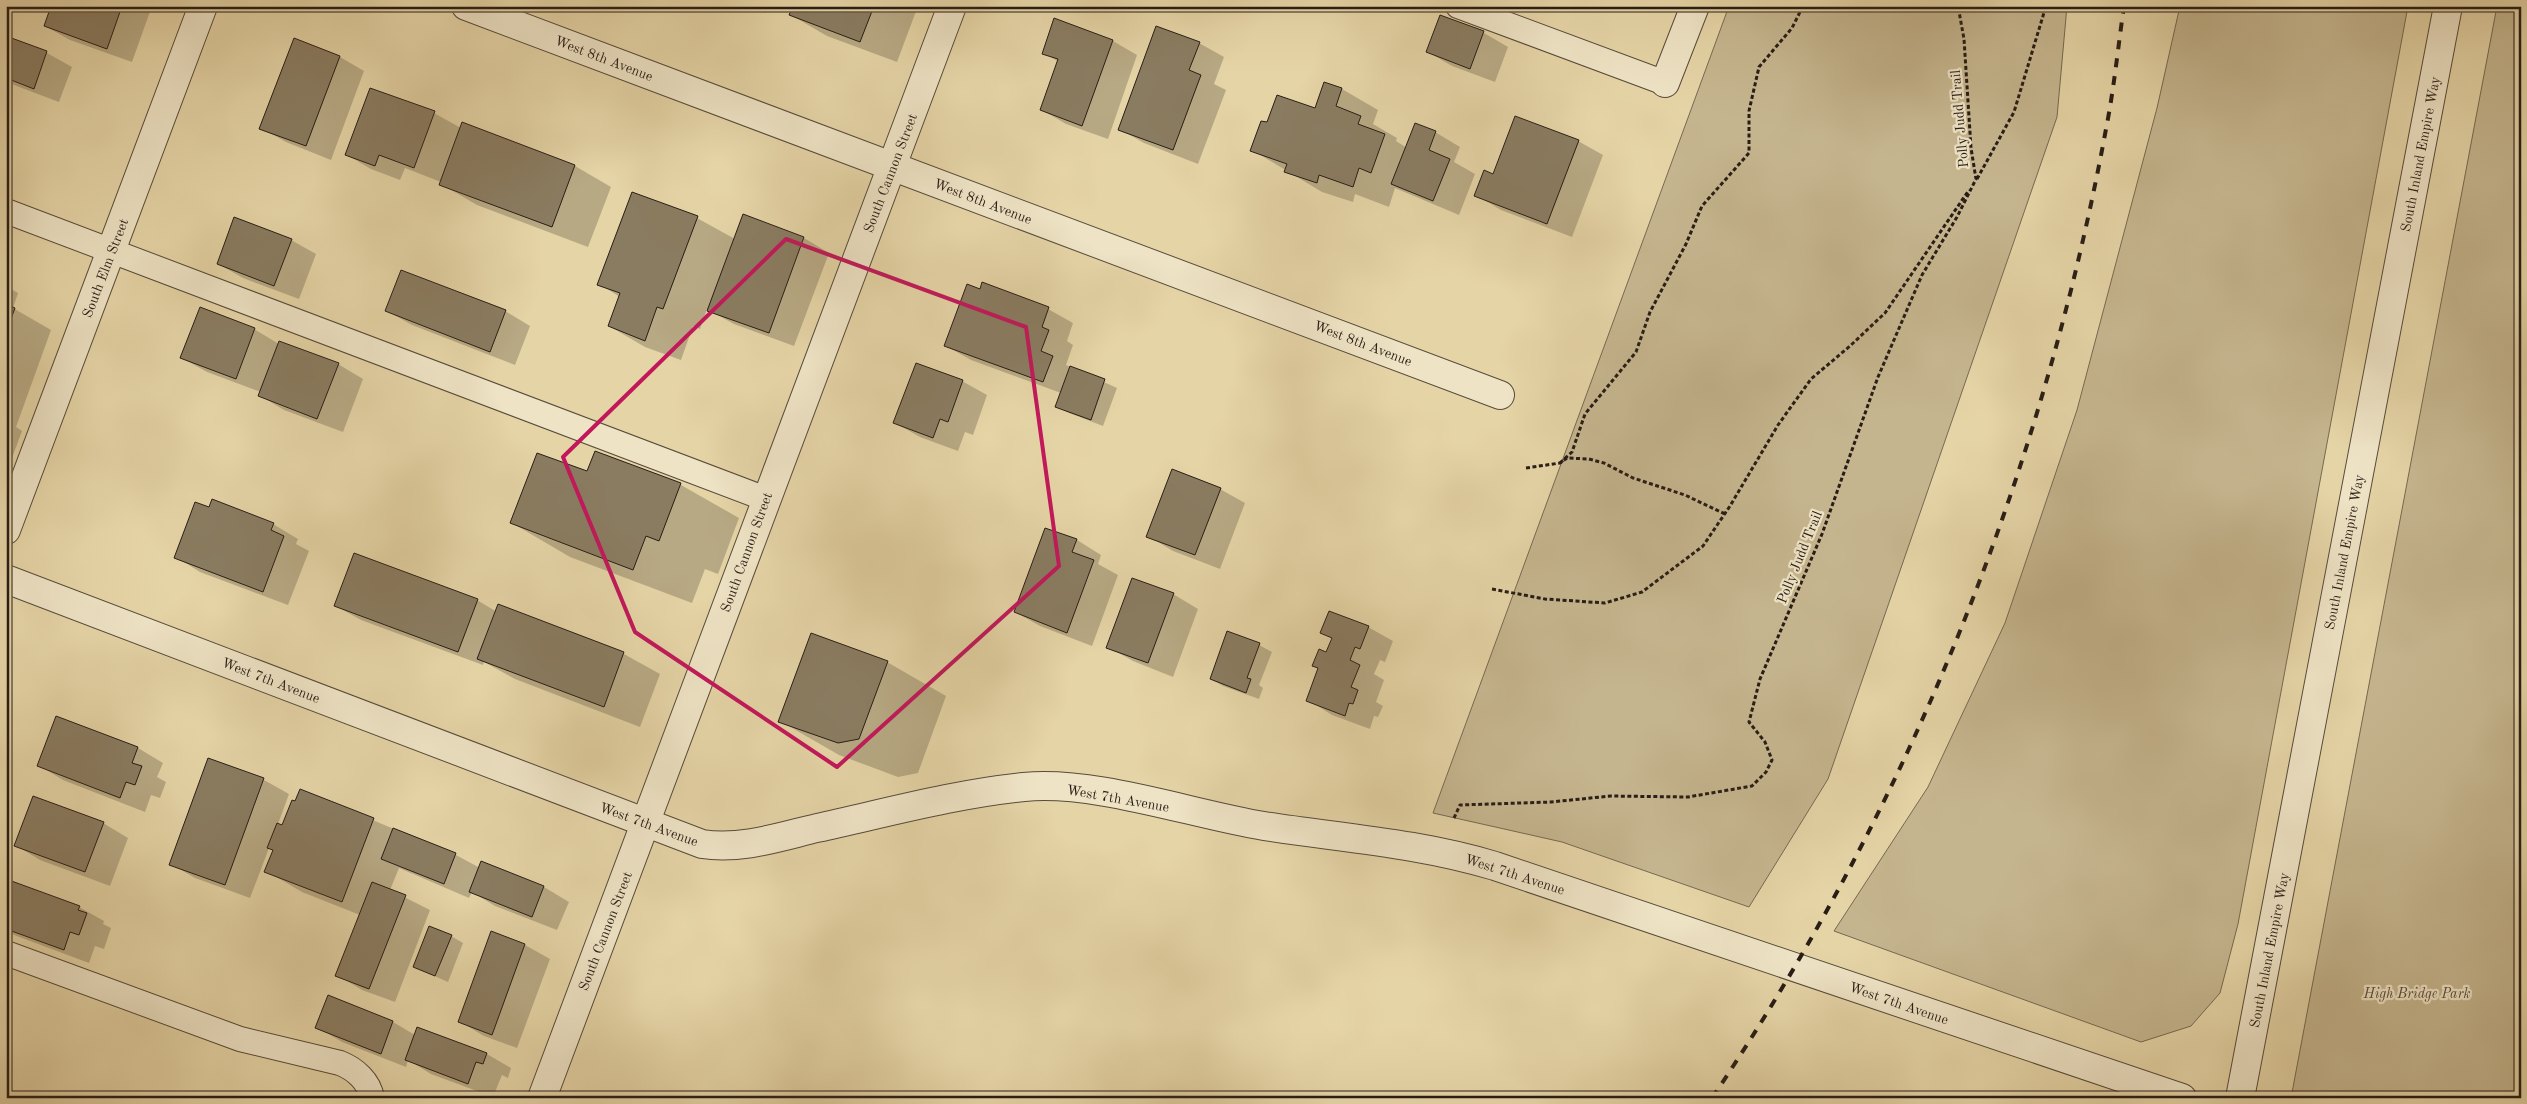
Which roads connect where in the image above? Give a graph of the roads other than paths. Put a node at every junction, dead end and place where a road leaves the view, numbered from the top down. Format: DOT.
graph roads {
  1 [pos="203,6"];
  2 [pos="466,6"];
  3 [pos="952,6"];
  4 [pos="1458,6"];
  5 [pos="1695,6"];
  6 [pos="2448,6"];
  7 [pos="1665,83"];
  8 [pos="892,166"];
  9 [pos="6,211"];
  10 [pos="111,251"];
  11 [pos="1500,395"];
  12 [pos="766,499"];
  13 [pos="6,530"];
  14 [pos="6,579"];
  15 [pos="646,824"];
  16 [pos="6,953"];
  17 [pos="372,1098"];
  18 [pos="542,1098"];
  19 [pos="2182,1098"];
  20 [pos="2240,1098"];
  1 -- 10 [label="street, South Elm Street"];
  2 -- 8 [label="street, West 8th Avenue"];
  3 -- 8 [label="street, South Cannon Street"];
  4 -- 7 [label="lane"];
  5 -- 7 [label="street"];
  6 -- 20 [label="street, South Inland Empire Way"];
  8 -- 11 [label="street, West 8th Avenue"];
  8 -- 12 [label="street, South Cannon Street"];
  9 -- 10 [label="lane"];
  10 -- 12 [label="lane"];
  10 -- 13 [label="street, South Elm Street"];
  12 -- 15 [label="street, South Cannon Street"];
  14 -- 15 [label="street, West 7th Avenue"];
  15 -- 18 [label="street, South Cannon Street"];
  15 -- 19 [label="street, West 7th Avenue"];
  16 -- 17 [label="lane"];
}
